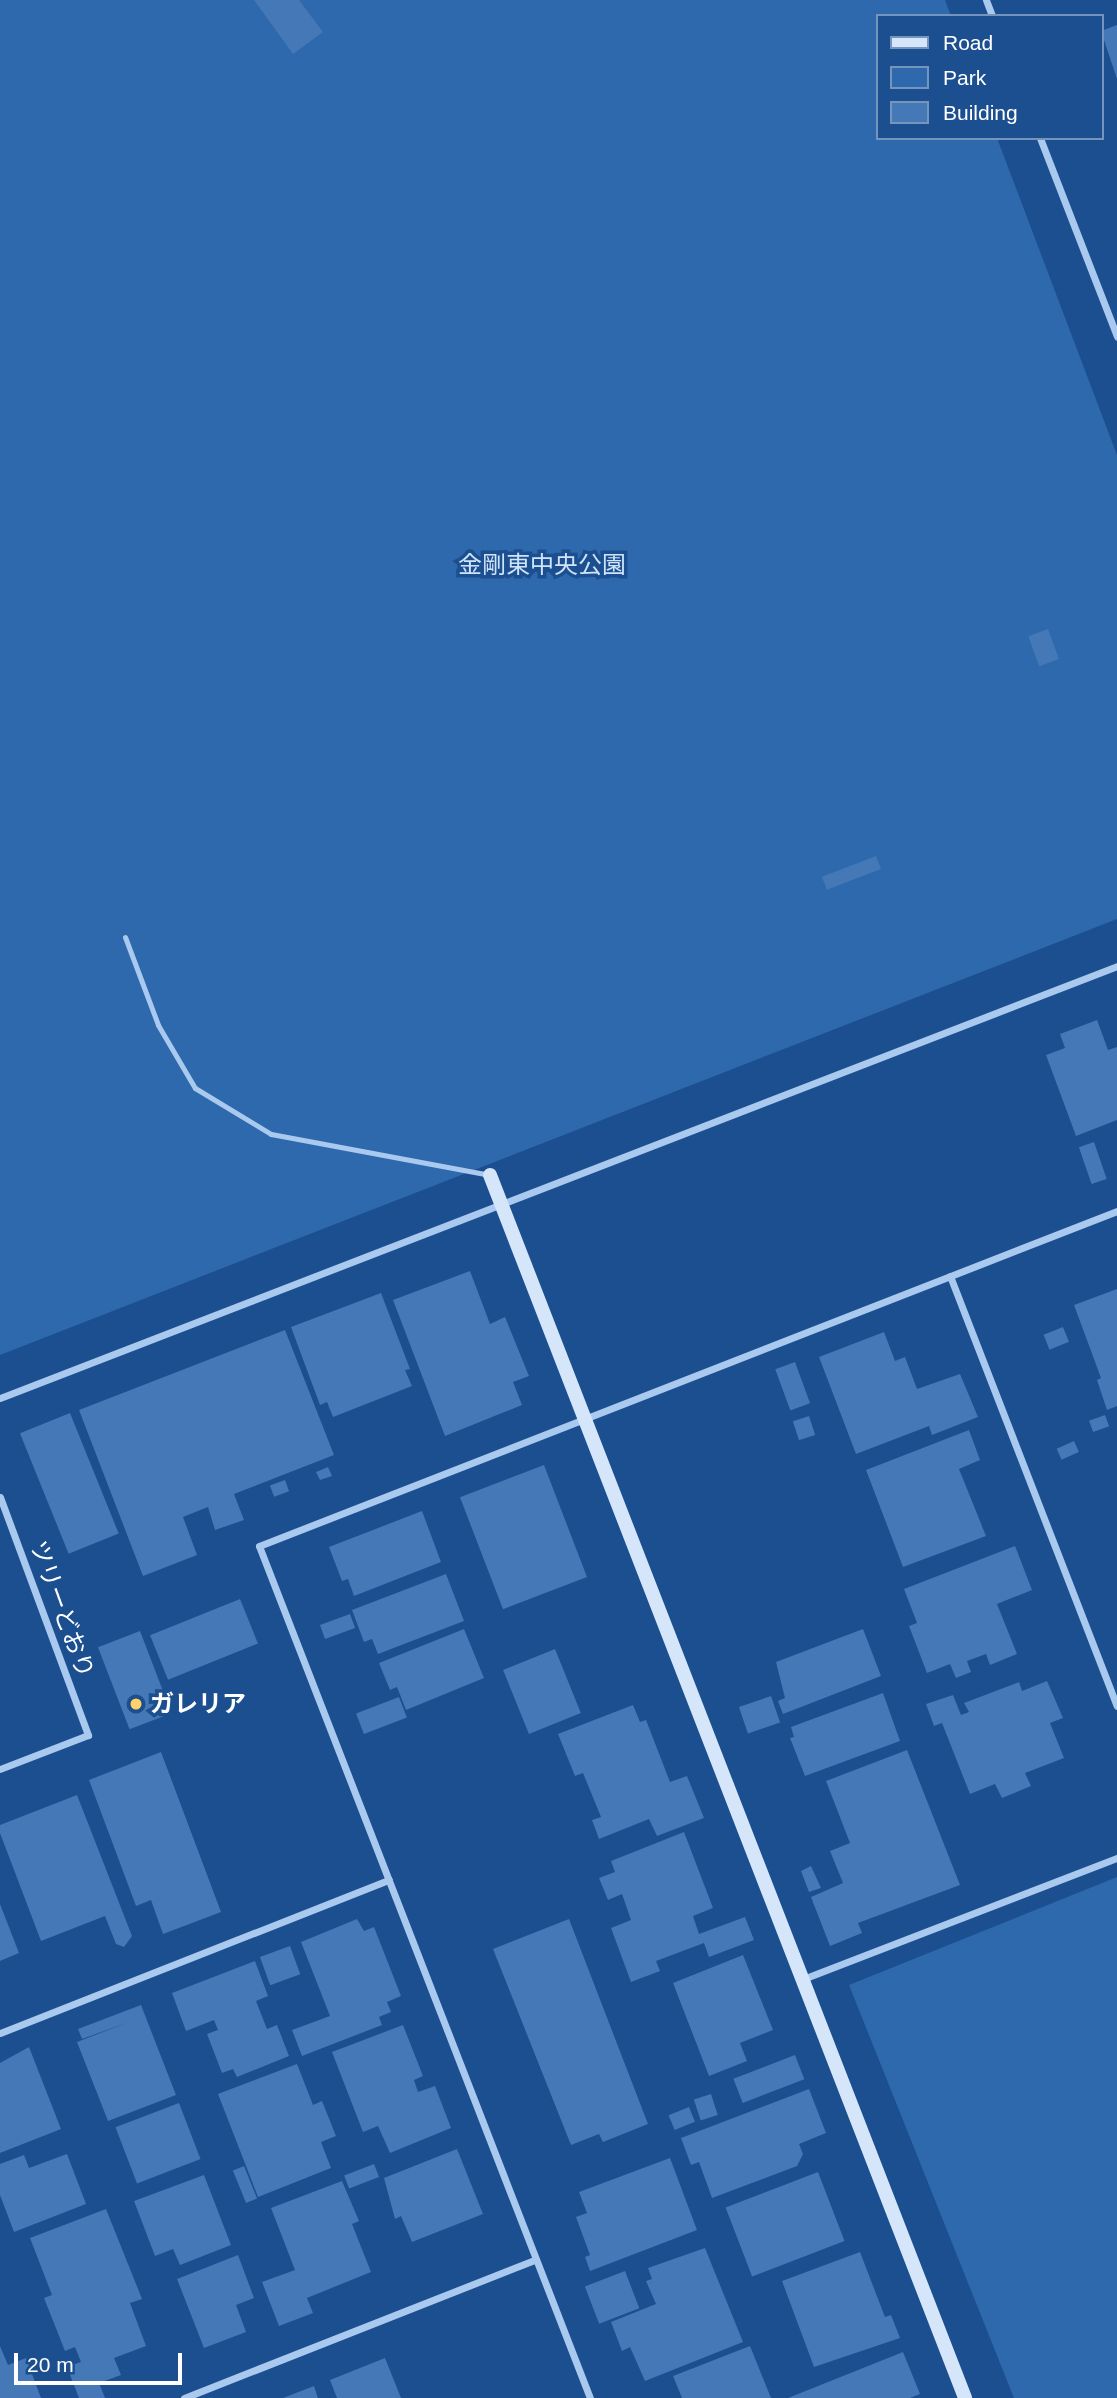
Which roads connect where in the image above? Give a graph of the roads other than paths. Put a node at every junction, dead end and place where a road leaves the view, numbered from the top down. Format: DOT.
graph roads {
  1 [pos="1041,140"];
  2 [pos="1117,337"];
  3 [pos="125,937"];
  4 [pos="1117,966"];
  5 [pos="490,1175"];
  6 [pos="502,1204"];
  7 [pos="1117,1212"];
  8 [pos="950,1276"];
  9 [pos="0,1398"];
  10 [pos="585,1419"];
  11 [pos="0,1497"];
  12 [pos="1117,1706"];
  13 [pos="0,1769"];
  14 [pos="1117,1858"];
  15 [pos="388,1880"];
  16 [pos="803,1979"];
  17 [pos="0,2033"];
  18 [pos="536,2259"];
  19 [pos="184,2398"];
  20 [pos="590,2398"];
  21 [pos="965,2398"];
  1 -- 2 [label="street"];
  3 -- 5 [label="lane"];
  4 -- 6 [label="street"];
  5 -- 6 [label="street"];
  6 -- 9 [label="street"];
  6 -- 10 [label="street"];
  7 -- 8 [label="street"];
  8 -- 10 [label="street"];
  8 -- 12 [label="street"];
  10 -- 15 [label="street"];
  10 -- 16 [label="street"];
  11 -- 13 [label="street, ツリーどおり"];
  14 -- 16 [label="street"];
  15 -- 17 [label="street"];
  15 -- 18 [label="street"];
  16 -- 21 [label="street"];
  18 -- 19 [label="street"];
  18 -- 20 [label="street"];
}
